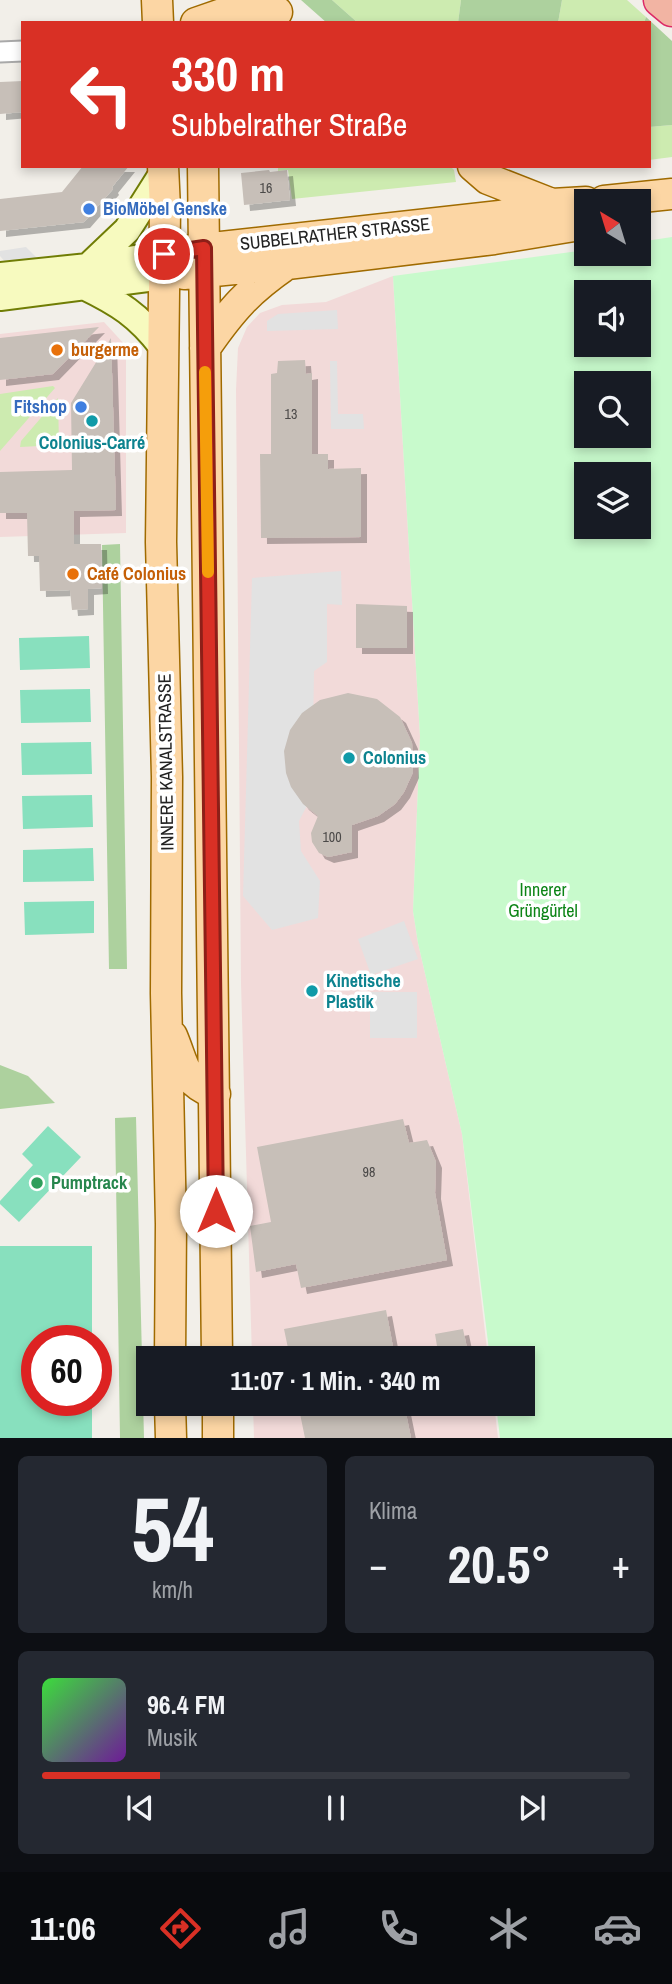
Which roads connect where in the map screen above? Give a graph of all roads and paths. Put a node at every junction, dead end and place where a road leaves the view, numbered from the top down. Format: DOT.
graph roads {
  1 [pos="157,0"];
  2 [pos="660,0"];
  3 [pos="672,10"];
  4 [pos="280,12"];
  5 [pos="201,16"];
  6 [pos="158,21"];
  7 [pos="21,51"];
  8 [pos="0,52"];
  9 [pos="203,168"];
  10 [pos="475,168"];
  11 [pos="163,170"];
  12 [pos="672,194"];
  13 [pos="651,196"];
  14 [pos="574,203"];
  15 [pos="552,204"];
  16 [pos="672,213"];
  17 [pos="651,216"];
  18 [pos="574,226"];
  19 [pos="204,260"];
  20 [pos="287,264"];
  21 [pos="163,265"];
  22 [pos="0,276"];
  23 [pos="86,276"];
  24 [pos="0,297"];
  25 [pos="162,346"];
  26 [pos="205,348"];
  27 [pos="167,1023"];
  28 [pos="215,1094"];
  29 [pos="170,1346"];
  30 [pos="217,1346"];
  31 [pos="170,1416"];
  32 [pos="218,1416"];
  33 [pos="171,1438"];
  34 [pos="218,1438"];
  1 -- 6 [label="main road"];
  2 -- 3 [label="highway"];
  4 -- 5 [label="main road"];
  7 -- 8 [label="street"];
  9 -- 19 [label="main road"];
  10 -- 15 [label="main road"];
  11 -- 21 [label="main road, INNERE KANALSTRASSE"];
  11 -- 23 [label="main road"];
  12 -- 13 [label="main road"];
  14 -- 15 [label="main road, SUBBELRATHER STRASSE"];
  15 -- 19 [label="main road, SUBBELRATHER STRASSE"];
  16 -- 17 [label="main road"];
  18 -- 20 [label="main road, SUBBELRATHER STRASSE"];
  19 -- 20 [label="main road, SUBBELRATHER STRASSE"];
  19 -- 21 [label="main road, SUBBELRATHER STRASSE"];
  19 -- 26 [label="main road"];
  20 -- 26 [label="main road"];
  21 -- 23 [label="main road, SUBBELRATHER STRASSE"];
  21 -- 25 [label="main road, INNERE KANALSTRASSE"];
  22 -- 23 [label="main road, SUBBELRATHER STRASSE"];
  23 -- 24 [label="main road, SUBBELRATHER STRASSE"];
  23 -- 25 [label="main road"];
  25 -- 27 [label="main road, INNERE KANALSTRASSE"];
  26 -- 28 [label="main road"];
  27 -- 28 [label="main road"];
  27 -- 29 [label="main road, INNERE KANALSTRASSE"];
  28 -- 30 [label="main road"];
  31 -- 33 [label="main road"];
  32 -- 34 [label="main road"];
}
